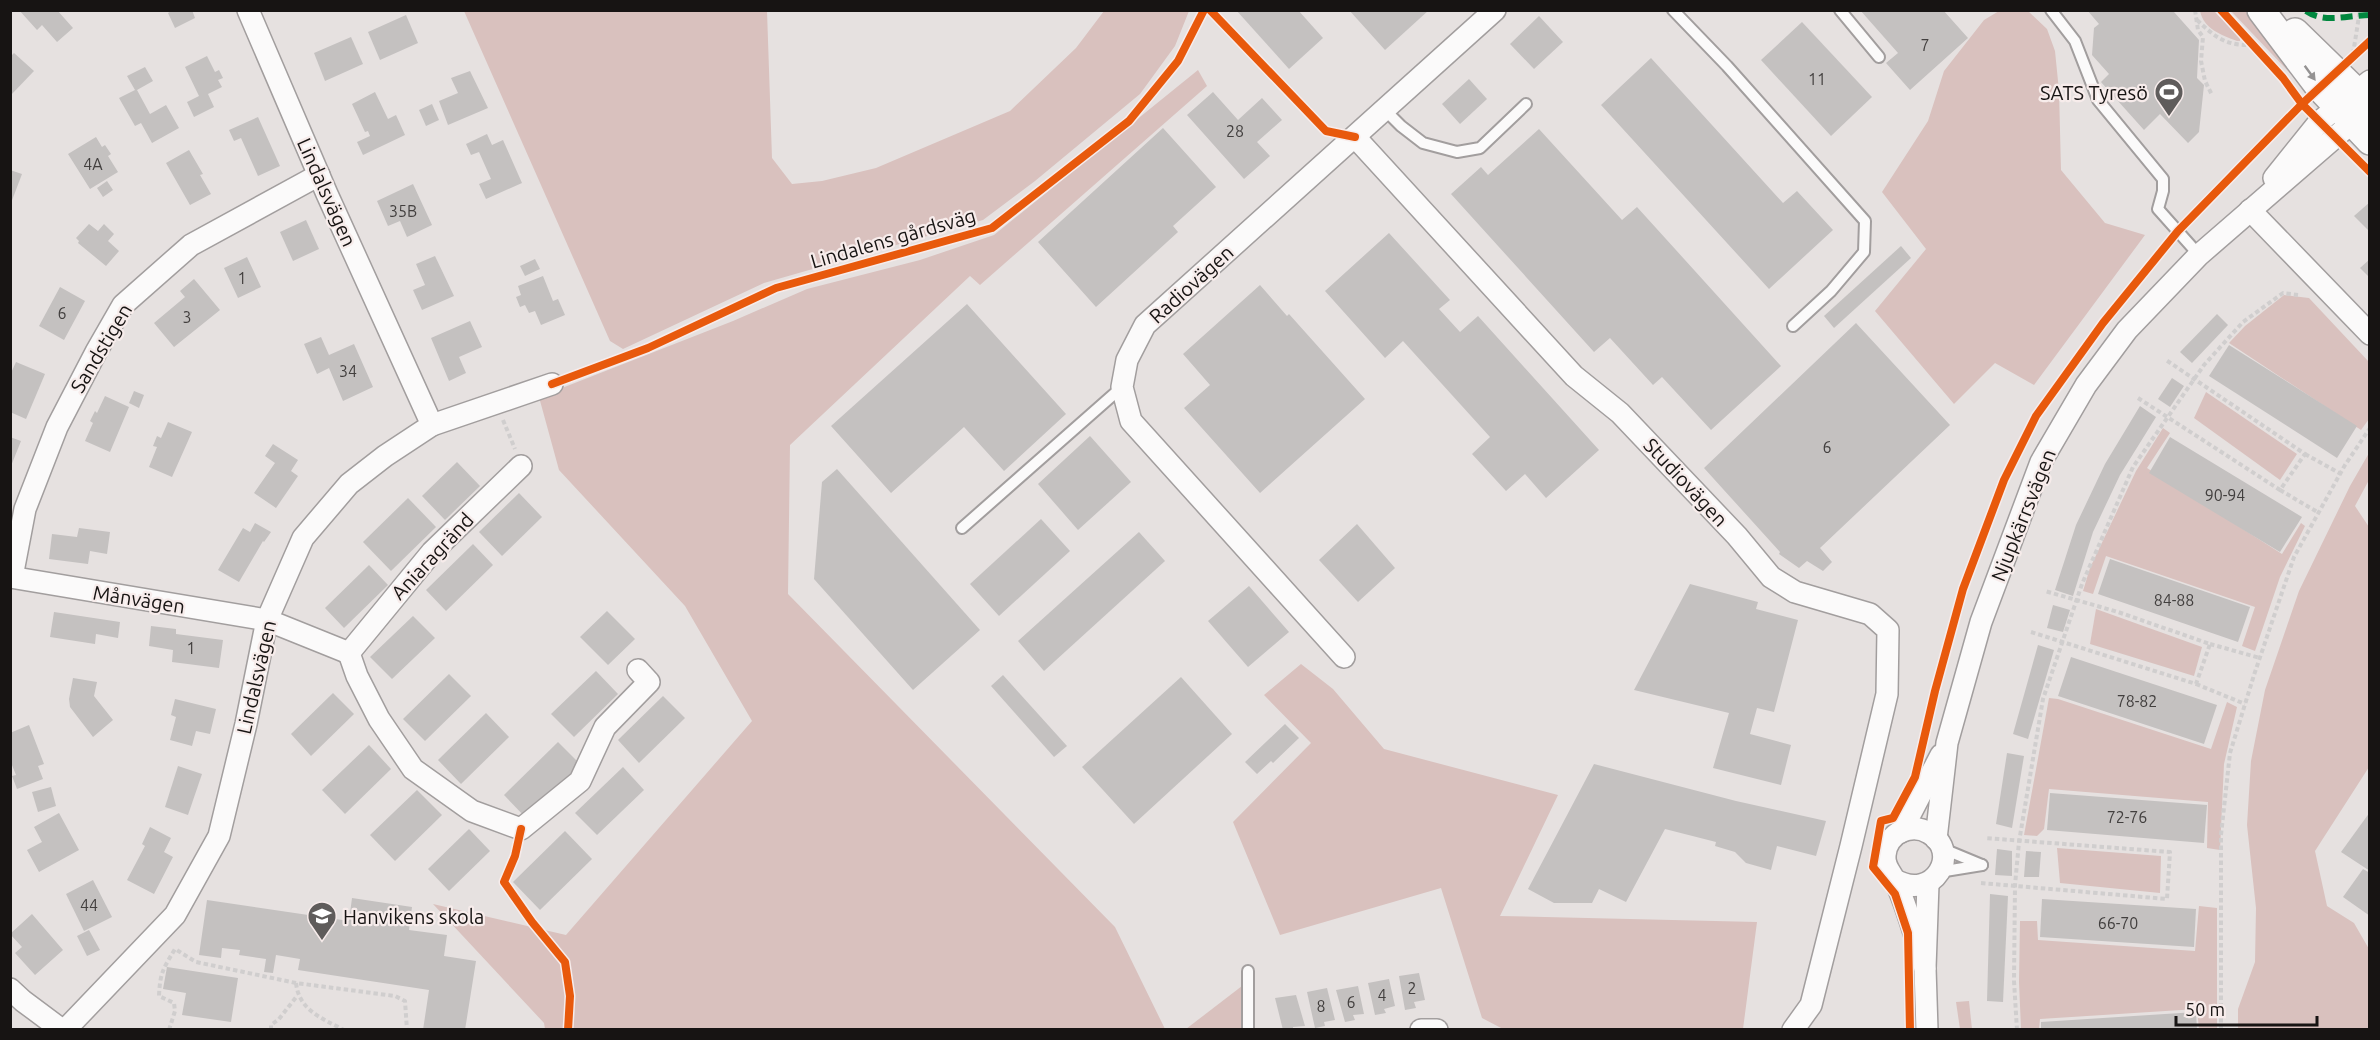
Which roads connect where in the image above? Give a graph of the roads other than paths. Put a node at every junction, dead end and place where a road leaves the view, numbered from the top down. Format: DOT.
graph roads {
  1 [pos="248,10"];
  2 [pos="1494,10"];
  3 [pos="1673,10"];
  4 [pos="1840,10"];
  5 [pos="2051,10"];
  6 [pos="2261,10"];
  7 [pos="2273,10"];
  8 [pos="1879,57"];
  9 [pos="1526,104"];
  10 [pos="2361,108"];
  11 [pos="1384,110"];
  12 [pos="1355,137"];
  13 [pos="319,175"];
  14 [pos="2250,210"];
  15 [pos="2199,255"];
  16 [pos="1793,326"];
  17 [pos="2370,334"];
  18 [pos="552,384"];
  19 [pos="1122,387"];
  20 [pos="432,425"];
  21 [pos="521,466"];
  22 [pos="962,528"];
  23 [pos="11,577"];
  24 [pos="267,620"];
  25 [pos="349,652"];
  26 [pos="1344,657"];
  27 [pos="644,676"];
  28 [pos="1947,743"];
  29 [pos="1897,834"];
  30 [pos="1939,843"];
  31 [pos="1851,846"];
  32 [pos="1890,872"];
  33 [pos="1933,878"];
  34 [pos="1925,968"];
  35 [pos="1248,971"];
  36 [pos="10,989"];
  37 [pos="63,1029"];
  38 [pos="1248,1029"];
  39 [pos="1421,1029"];
  40 [pos="1437,1029"];
  41 [pos="1793,1029"];
  42 [pos="1927,1029"];
  1 -- 13 [label="street, Lindalsvägen"];
  2 -- 11 [label="street, Radiovägen"];
  3 -- 16 [label="lane"];
  4 -- 8 [label="lane"];
  5 -- 15 [label="lane"];
  6 -- 10 [label="street, one-way"];
  7 -- 10 [label="street"];
  9 -- 11 [label="lane"];
  10 -- 14 [label="street, Njupkärrsvägen"];
  11 -- 12 [label="street, Radiovägen"];
  12 -- 19 [label="street, Radiovägen"];
  12 -- 31 [label="street, Studiovägen"];
  13 -- 20 [label="street, Lindalsvägen"];
  13 -- 23 [label="street, Sandstigen"];
  14 -- 15 [label="street, Njupkärrsvägen"];
  14 -- 17 [label="street"];
  15 -- 28 [label="street, Njupkärrsvägen"];
  18 -- 20 [label="street"];
  19 -- 22 [label="lane"];
  19 -- 26 [label="street, Radiovägen"];
  20 -- 24 [label="street, Lindalsvägen"];
  21 -- 25 [label="street, Aniaragränd"];
  23 -- 24 [label="street, Månvägen"];
  24 -- 25 [label="street"];
  24 -- 37 [label="street, Lindalsvägen"];
  25 -- 27 [label="street"];
  28 -- 29 [label="street, Njupkärrsvägen"];
  28 -- 30 [label="street, Njupkärrsvägen"];
  29 -- 30 [label="street"];
  29 -- 31 [label="street"];
  29 -- 32 [label="street, Njupkärrsvägen"];
  30 -- 33 [label="street, Njupkärrsvägen"];
  30 -- 33 [label="lane"];
  31 -- 32 [label="street"];
  31 -- 41 [label="street, Studiovägen"];
  32 -- 33 [label="street"];
  32 -- 34 [label="street, Njupkärrsvägen"];
  33 -- 34 [label="street, Njupkärrsvägen"];
  34 -- 42 [label="street, Njupkärrsvägen"];
  35 -- 38 [label="lane"];
  36 -- 37 [label="street"];
  39 -- 40 [label="street"];
}
